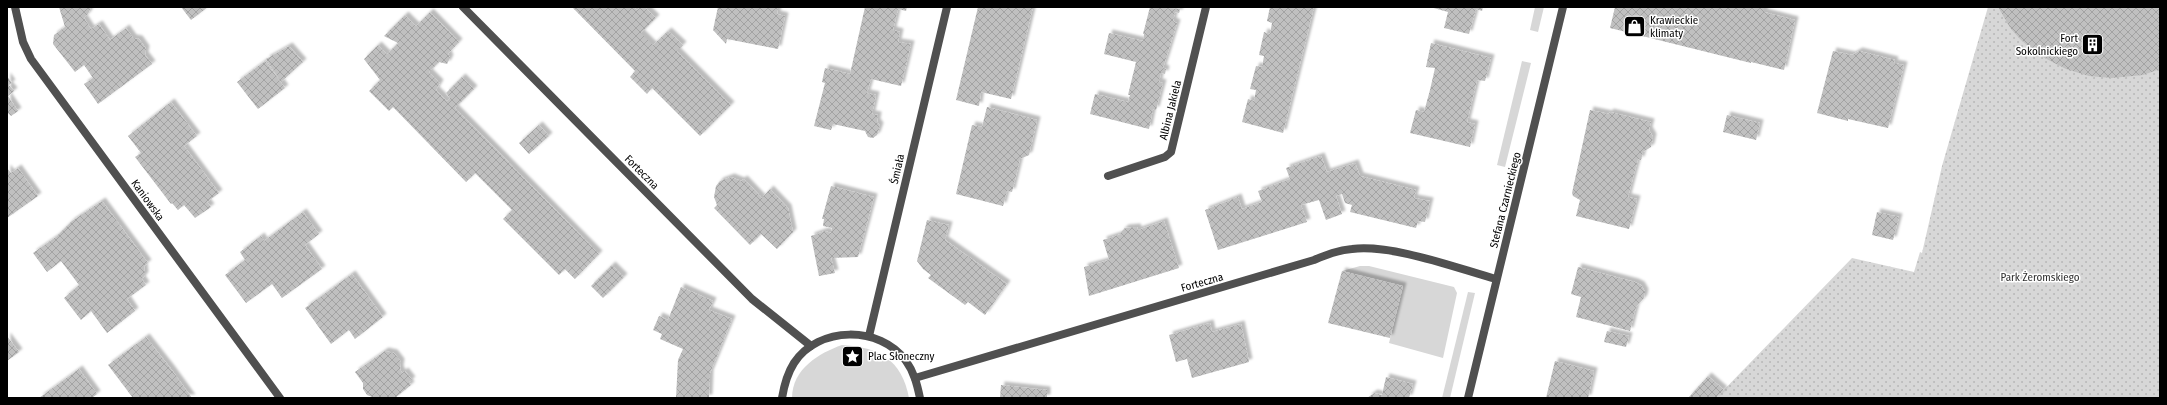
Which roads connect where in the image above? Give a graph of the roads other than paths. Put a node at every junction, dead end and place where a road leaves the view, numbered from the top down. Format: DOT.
graph roads {
  1 [pos="15,7"];
  2 [pos="463,7"];
  3 [pos="947,7"];
  4 [pos="1206,7"];
  5 [pos="1563,7"];
  6 [pos="1108,176"];
  7 [pos="1496,279"];
  8 [pos="869,336"];
  9 [pos="812,346"];
  10 [pos="915,378"];
  11 [pos="280,398"];
  12 [pos="782,398"];
  13 [pos="920,398"];
  14 [pos="1468,398"];
  1 -- 11 [label="street, Kaniowska"];
  2 -- 9 [label="street, Forteczna"];
  3 -- 8 [label="street, Śmiała"];
  4 -- 6 [label="street, Albina Jakiela"];
  5 -- 7 [label="street, Stefana Czarnieckiego"];
  7 -- 10 [label="street, Forteczna"];
  7 -- 14 [label="street, Stefana Czarnieckiego"];
  8 -- 9 [label="street"];
  8 -- 10 [label="street"];
  9 -- 12 [label="street"];
  10 -- 13 [label="street"];
}
